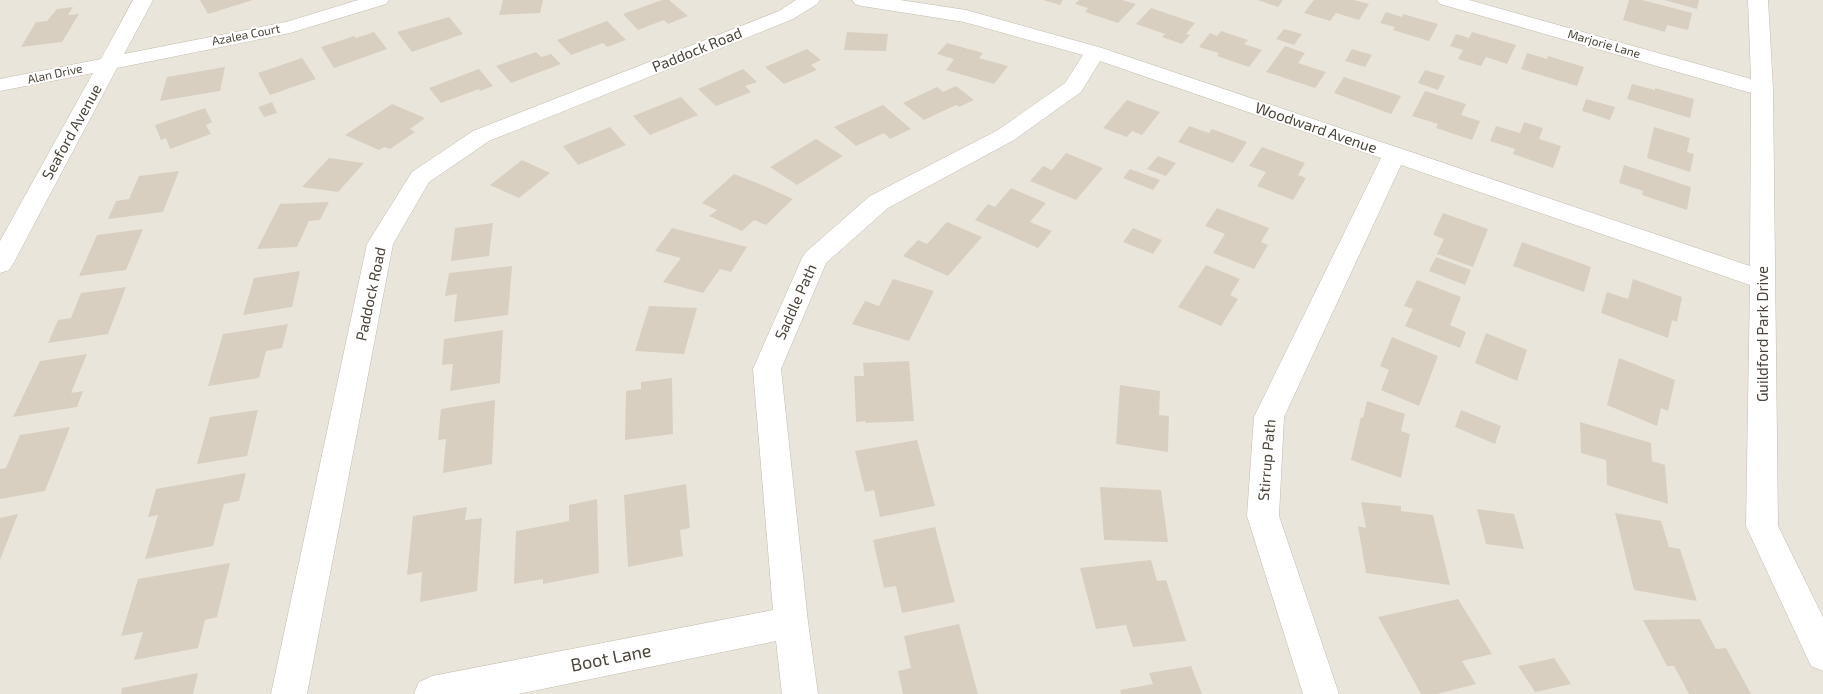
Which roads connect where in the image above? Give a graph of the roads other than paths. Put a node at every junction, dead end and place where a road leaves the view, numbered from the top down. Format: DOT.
graph roads {
  1 [pos="143,0"];
  2 [pos="379,0"];
  3 [pos="810,0"];
  4 [pos="862,0"];
  5 [pos="1447,0"];
  6 [pos="1758,0"];
  7 [pos="1095,52"];
  8 [pos="110,62"];
  9 [pos="0,85"];
  10 [pos="1762,89"];
  11 [pos="1394,155"];
  12 [pos="0,264"];
  13 [pos="1763,280"];
  14 [pos="791,622"];
  15 [pos="1823,654"];
  16 [pos="289,694"];
  17 [pos="432,694"];
  18 [pos="800,694"];
  19 [pos="1320,694"];
  1 -- 8 [label="street, Seaford Avenue"];
  2 -- 8 [label="street, Azalea Court"];
  3 -- 16 [label="street, Paddock Road"];
  4 -- 7 [label="street, Woodward Avenue"];
  5 -- 10 [label="street, Marjorie Lane"];
  6 -- 10 [label="street, Guildford Park Drive"];
  7 -- 11 [label="street, Woodward Avenue"];
  7 -- 14 [label="street, Saddle Path"];
  8 -- 9 [label="street, Alan Drive"];
  8 -- 12 [label="street, Seaford Avenue"];
  10 -- 13 [label="street, Guildford Park Drive"];
  11 -- 13 [label="street, Woodward Avenue"];
  11 -- 19 [label="street, Stirrup Path"];
  13 -- 15 [label="street, Guildford Park Drive"];
  14 -- 17 [label="street, Boot Lane"];
  14 -- 18 [label="street, Saddle Path"];
}
